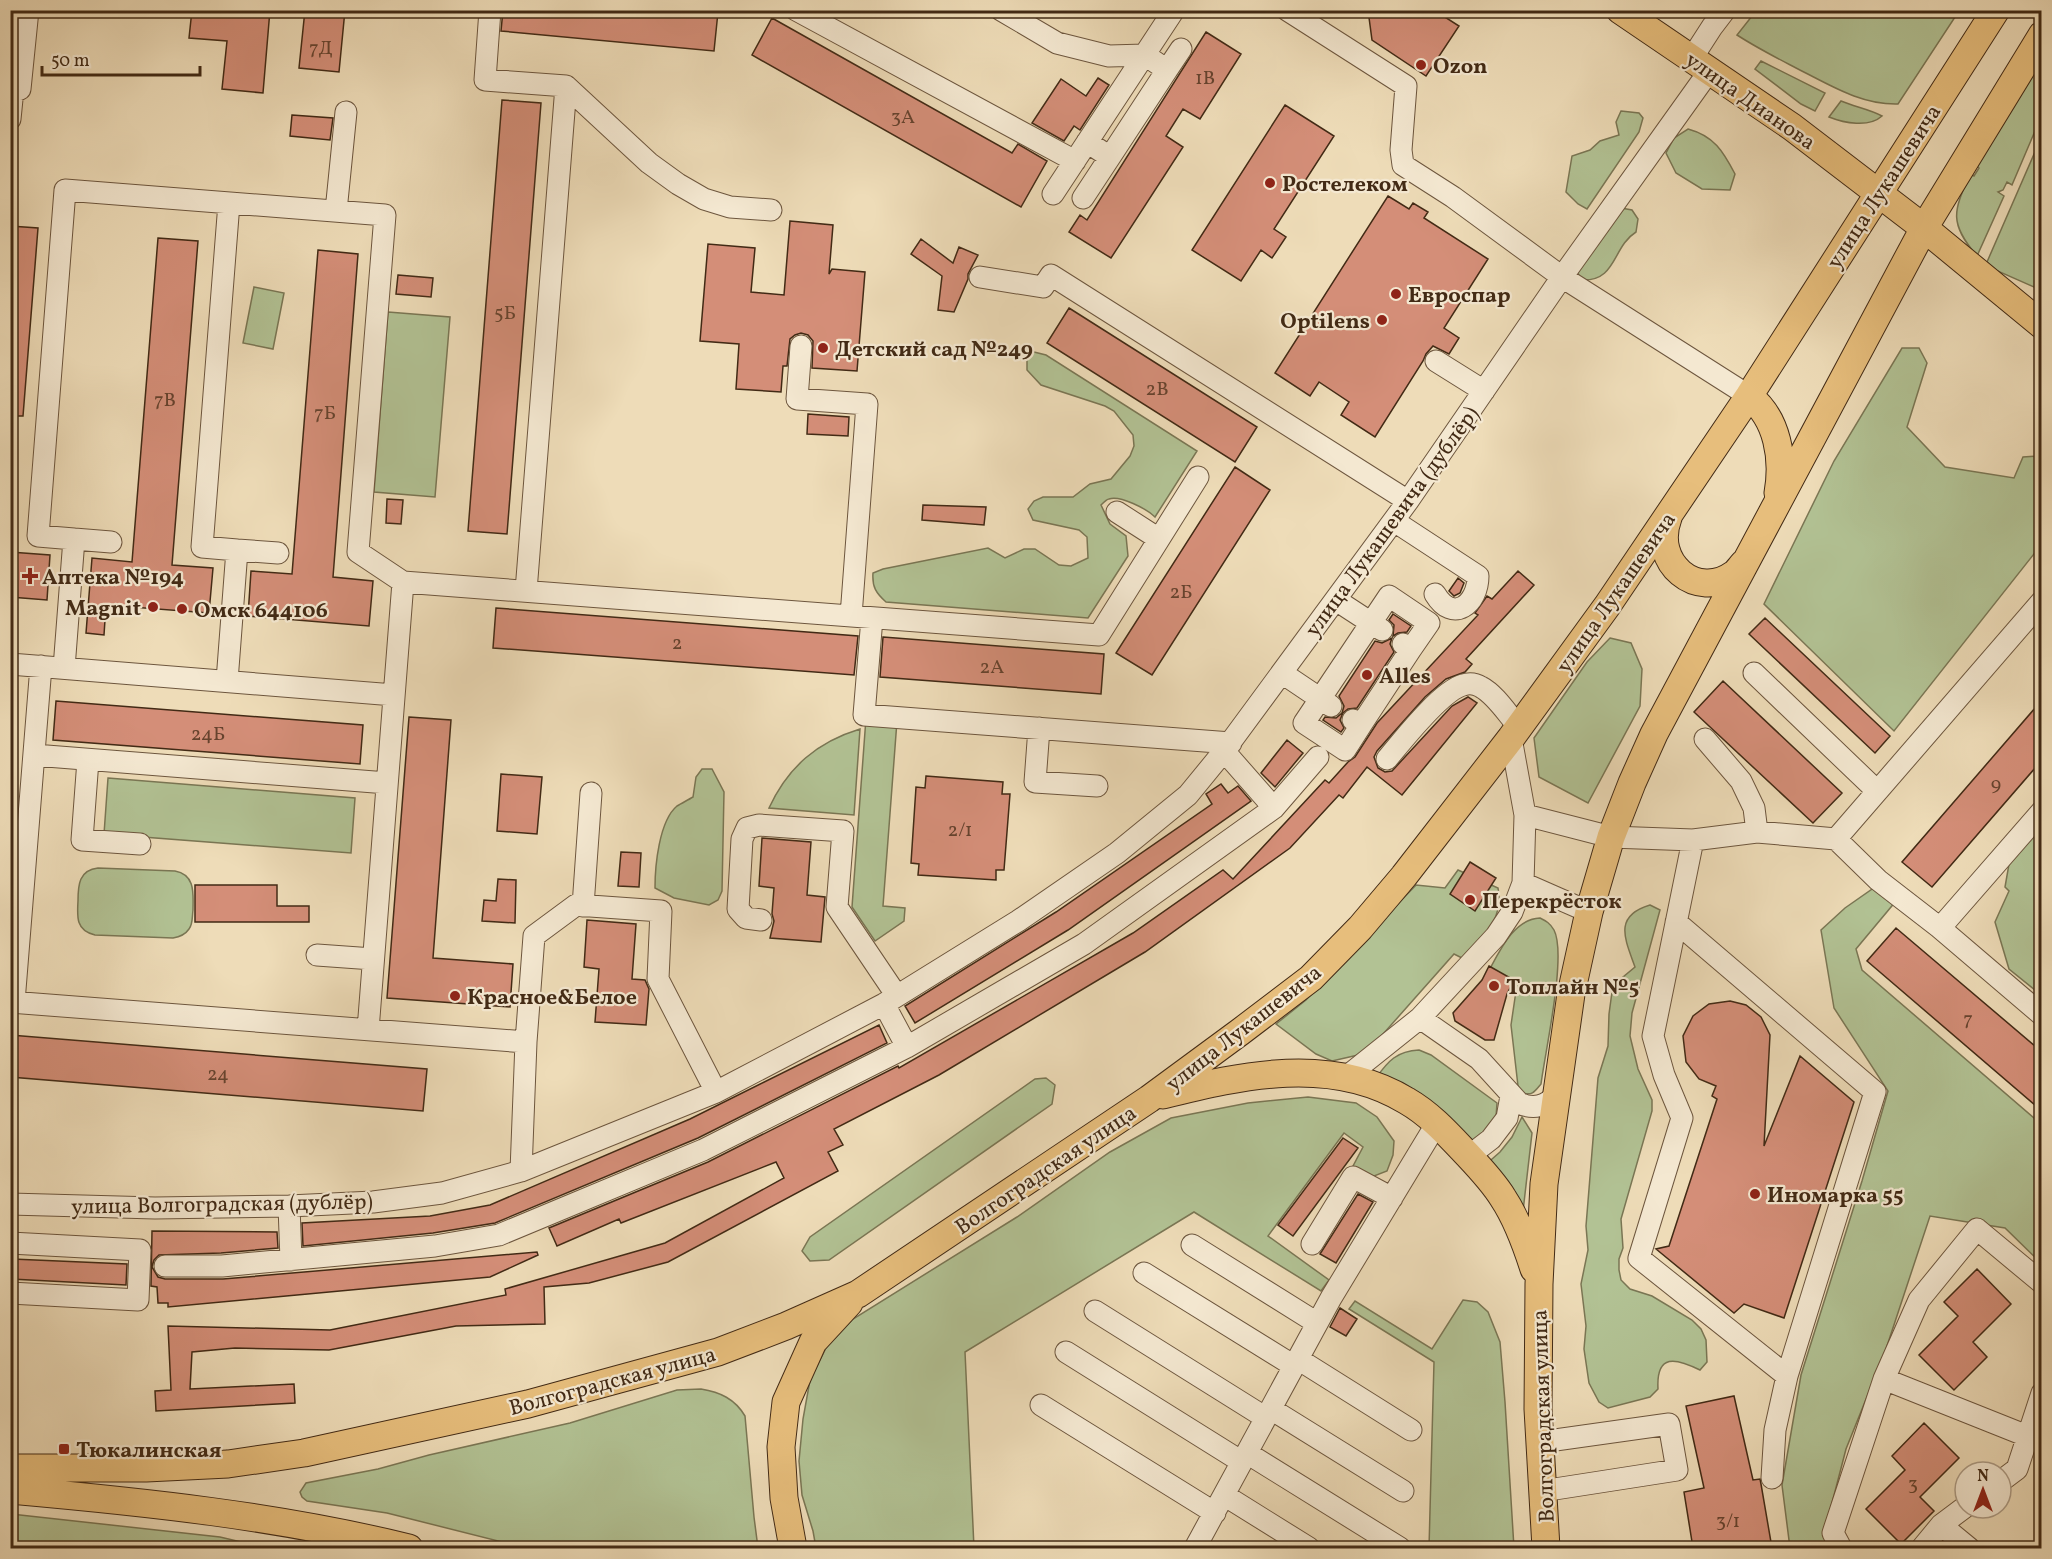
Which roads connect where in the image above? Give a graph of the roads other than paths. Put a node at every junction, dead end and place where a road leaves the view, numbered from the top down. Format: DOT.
graph roads {
  1 [pos="27,10"];
  2 [pos="490,10"];
  3 [pos="796,10"];
  4 [pos="1001,10"];
  5 [pos="1173,10"];
  6 [pos="1287,10"];
  7 [pos="1725,10"];
  8 [pos="1996,10"];
  9 [pos="1632,14"];
  10 [pos="2042,35"];
  11 [pos="1181,49"];
  12 [pos="1144,55"];
  13 [pos="1701,64"];
  14 [pos="1167,70"];
  15 [pos="566,86"];
  16 [pos="12,88"];
  17 [pos="346,112"];
  18 [pos="10,119"];
  19 [pos="1087,142"];
  20 [pos="1110,158"];
  21 [pos="1075,161"];
  22 [pos="1879,193"];
  23 [pos="1053,194"];
  24 [pos="1083,198"];
  25 [pos="229,202"];
  26 [pos="771,210"];
  27 [pos="336,211"];
  28 [pos="1924,228"];
  29 [pos="980,277"];
  30 [pos="1562,277"];
  31 [pos="2042,325"];
  32 [pos="801,346"];
  33 [pos="1436,361"];
  34 [pos="1484,391"];
  35 [pos="1749,396"];
  36 [pos="1198,477"];
  37 [pos="1408,501"];
  38 [pos="1776,503"];
  39 [pos="1117,512"];
  40 [pos="1669,514"];
  41 [pos="1394,521"];
  42 [pos="74,539"];
  43 [pos="1159,539"];
  44 [pos="111,542"];
  45 [pos="237,550"];
  46 [pos="278,553"];
  47 [pos="1746,561"];
  48 [pos="403,582"];
  49 [pos="526,591"];
  50 [pos="1435,594"];
  51 [pos="1336,600"];
  52 [pos="2042,601"];
  53 [pos="861,617"];
  54 [pos="1376,627"];
  55 [pos="10,664"];
  56 [pos="41,666"];
  57 [pos="64,668"];
  58 [pos="1282,673"];
  59 [pos="1754,673"];
  60 [pos="227,681"];
  61 [pos="394,695"];
  62 [pos="1326,702"];
  63 [pos="1039,728"];
  64 [pos="1515,732"];
  65 [pos="1705,739"];
  66 [pos="1227,747"];
  67 [pos="34,755"];
  68 [pos="1318,757"];
  69 [pos="1387,759"];
  70 [pos="88,760"];
  71 [pos="387,783"];
  72 [pos="1097,786"];
  73 [pos="1877,791"];
  74 [pos="591,794"];
  75 [pos="1274,808"];
  76 [pos="2042,811"];
  77 [pos="1525,815"];
  78 [pos="1757,831"];
  79 [pos="1611,837"];
  80 [pos="1836,838"];
  81 [pos="1693,840"];
  82 [pos="141,844"];
  83 [pos="1523,883"];
  84 [pos="583,906"];
  85 [pos="1589,912"];
  86 [pos="761,920"];
  87 [pos="1018,921"];
  88 [pos="1676,922"];
  89 [pos="1940,928"];
  90 [pos="317,955"];
  91 [pos="373,959"];
  92 [pos="890,1000"];
  93 [pos="12,1002"];
  94 [pos="2042,1015"];
  95 [pos="1420,1018"];
  96 [pos="368,1030"];
  97 [pos="526,1042"];
  98 [pos="907,1047"];
  99 [pos="1345,1078"];
  100 [pos="716,1092"];
  101 [pos="1557,1094"];
  102 [pos="1511,1096"];
  103 [pos="1149,1099"];
  104 [pos="1437,1123"];
  105 [pos="1469,1156"];
  106 [pos="521,1171"];
  107 [pos="1392,1198"];
  108 [pos="10,1204"];
  109 [pos="289,1206"];
  110 [pos="10,1243"];
  111 [pos="1312,1244"];
  112 [pos="1192,1245"];
  113 [pos="291,1260"];
  114 [pos="165,1266"];
  115 [pos="1144,1273"];
  116 [pos="2042,1283"];
  117 [pos="1539,1284"];
  118 [pos="10,1293"];
  119 [pos="858,1294"];
  120 [pos="1095,1311"];
  121 [pos="1317,1323"];
  122 [pos="1066,1352"];
  123 [pos="1296,1363"];
  124 [pos="1787,1376"];
  125 [pos="1884,1379"];
  126 [pos="2042,1393"];
  127 [pos="1041,1405"];
  128 [pos="1268,1414"];
  129 [pos="1411,1430"];
  130 [pos="2034,1438"];
  131 [pos="1541,1442"];
  132 [pos="1245,1458"];
  133 [pos="10,1468"];
  134 [pos="2013,1469"];
  135 [pos="1772,1478"];
  136 [pos="10,1490"];
  137 [pos="1402,1491"];
  138 [pos="1542,1491"];
  139 [pos="1219,1504"];
  140 [pos="1953,1516"];
  141 [pos="1941,1525"];
  142 [pos="1201,1546"];
  143 [pos="409,1548"];
  144 [pos="793,1548"];
  145 [pos="1309,1548"];
  146 [pos="1400,1548"];
  147 [pos="1546,1548"];
  148 [pos="1841,1548"];
  149 [pos="1922,1548"];
  150 [pos="1969,1548"];
  1 -- 16 [label="street"];
  2 -- 15 [label="street"];
  3 -- 21 [label="street"];
  4 -- 12 [label="street"];
  5 -- 12 [label="street"];
  6 -- 30 [label="street"];
  7 -- 13 [label="street, улица Лукашевича (дублёр)"];
  8 -- 22 [label="main road, улица Лукашевича"];
  9 -- 13 [label="main road, улица Дианова"];
  10 -- 28 [label="main road"];
  11 -- 14 [label="street"];
  12 -- 14 [label="street"];
  12 -- 19 [label="street"];
  13 -- 22 [label="main road, улица Дианова"];
  13 -- 30 [label="street, улица Лукашевича (дублёр)"];
  14 -- 20 [label="street"];
  15 -- 26 [label="street"];
  15 -- 49 [label="street"];
  16 -- 18 [label="street"];
  17 -- 27 [label="street"];
  19 -- 20 [label="street"];
  19 -- 21 [label="street"];
  20 -- 24 [label="street"];
  21 -- 23 [label="street"];
  22 -- 28 [label="main road, улица Дианова"];
  22 -- 35 [label="main road, улица Лукашевича"];
  25 -- 27 [label="street"];
  25 -- 42 [label="street"];
  25 -- 45 [label="street"];
  27 -- 48 [label="street"];
  28 -- 31 [label="main road, улица Дианова"];
  28 -- 38 [label="main road"];
  29 -- 37 [label="street"];
  30 -- 34 [label="street, улица Лукашевича (дублёр)"];
  30 -- 35 [label="street"];
  32 -- 53 [label="street"];
  33 -- 34 [label="street"];
  34 -- 37 [label="street, улица Лукашевича (дублёр)"];
  35 -- 38 [label="main road"];
  35 -- 40 [label="main road, улица Лукашевича"];
  36 -- 43 [label="street"];
  37 -- 41 [label="street, улица Лукашевича (дублёр)"];
  38 -- 47 [label="main road"];
  39 -- 43 [label="street"];
  40 -- 47 [label="main road"];
  40 -- 64 [label="main road, улица Лукашевича"];
  41 -- 50 [label="street"];
  41 -- 51 [label="street, улица Лукашевича (дублёр)"];
  42 -- 44 [label="street"];
  42 -- 57 [label="street"];
  43 -- 53 [label="street"];
  45 -- 46 [label="street"];
  45 -- 60 [label="street"];
  47 -- 79 [label="main road"];
  48 -- 49 [label="street"];
  48 -- 61 [label="street"];
  49 -- 53 [label="street"];
  51 -- 54 [label="street"];
  51 -- 58 [label="street, улица Лукашевича (дублёр)"];
  52 -- 73 [label="street"];
  53 -- 63 [label="street"];
  54 -- 62 [label="street"];
  54 -- 62 [label="street"];
  55 -- 56 [label="street"];
  56 -- 57 [label="street"];
  56 -- 67 [label="street"];
  57 -- 60 [label="street"];
  58 -- 62 [label="street"];
  58 -- 66 [label="street, улица Лукашевича (дублёр)"];
  59 -- 73 [label="street"];
  60 -- 61 [label="street"];
  61 -- 71 [label="street"];
  63 -- 66 [label="street"];
  63 -- 72 [label="street"];
  64 -- 69 [label="street"];
  64 -- 77 [label="street"];
  64 -- 103 [label="main road, улица Лукашевича"];
  65 -- 78 [label="street"];
  66 -- 75 [label="street"];
  66 -- 87 [label="street, улица Лукашевича (дублёр)"];
  67 -- 70 [label="street"];
  67 -- 93 [label="street"];
  68 -- 75 [label="street"];
  70 -- 71 [label="street"];
  70 -- 82 [label="street"];
  71 -- 91 [label="street"];
  73 -- 80 [label="street"];
  74 -- 84 [label="street"];
  75 -- 98 [label="street"];
  76 -- 89 [label="street"];
  77 -- 79 [label="street"];
  77 -- 83 [label="street"];
  78 -- 80 [label="street"];
  78 -- 81 [label="street"];
  79 -- 81 [label="street"];
  79 -- 85 [label="main road"];
  80 -- 89 [label="street"];
  81 -- 88 [label="street"];
  83 -- 85 [label="street"];
  83 -- 95 [label="street"];
  84 -- 97 [label="street"];
  84 -- 100 [label="street"];
  85 -- 101 [label="main road"];
  86 -- 92 [label="street"];
  87 -- 92 [label="street, улица Волгоградская (дублёр)"];
  88 -- 124 [label="street"];
  88 -- 124 [label="street"];
  89 -- 94 [label="street"];
  90 -- 91 [label="street"];
  91 -- 96 [label="street"];
  92 -- 98 [label="street"];
  92 -- 100 [label="street, улица Волгоградская (дублёр)"];
  93 -- 96 [label="street"];
  95 -- 99 [label="street"];
  95 -- 102 [label="street"];
  96 -- 97 [label="street"];
  97 -- 106 [label="street"];
  98 -- 113 [label="street"];
  99 -- 103 [label="main road"];
  99 -- 104 [label="main road"];
  100 -- 106 [label="street, улица Волгоградская (дублёр)"];
  101 -- 102 [label="street"];
  101 -- 117 [label="main road"];
  102 -- 105 [label="street"];
  103 -- 119 [label="main road, Волгоградская улица"];
  104 -- 105 [label="main road"];
  104 -- 107 [label="street"];
  105 -- 117 [label="main road"];
  106 -- 109 [label="street, улица Волгоградская (дублёр)"];
  107 -- 111 [label="street"];
  107 -- 121 [label="street"];
  108 -- 109 [label="street, улица Волгоградская (дублёр)"];
  109 -- 113 [label="street"];
  110 -- 118 [label="street"];
  112 -- 121 [label="street"];
  113 -- 114 [label="street"];
  115 -- 123 [label="street"];
  116 -- 125 [label="street"];
  117 -- 131 [label="main road, Волгоградская улица"];
  119 -- 133 [label="main road, Волгоградская улица"];
  119 -- 144 [label="main road"];
  120 -- 128 [label="street"];
  121 -- 123 [label="street"];
  122 -- 132 [label="street"];
  123 -- 128 [label="street"];
  123 -- 129 [label="street"];
  124 -- 135 [label="street"];
  125 -- 130 [label="street"];
  125 -- 148 [label="street"];
  126 -- 130 [label="street"];
  127 -- 139 [label="street"];
  128 -- 132 [label="street"];
  128 -- 137 [label="street"];
  130 -- 134 [label="street"];
  131 -- 138 [label="main road, Волгоградская улица"];
  131 -- 138 [label="street"];
  132 -- 139 [label="street"];
  132 -- 146 [label="street"];
  136 -- 143 [label="main road"];
  138 -- 147 [label="main road, Волгоградская улица"];
  139 -- 142 [label="street"];
  139 -- 145 [label="street"];
  140 -- 141 [label="street"];
  141 -- 149 [label="street"];
  141 -- 150 [label="street"];
}
